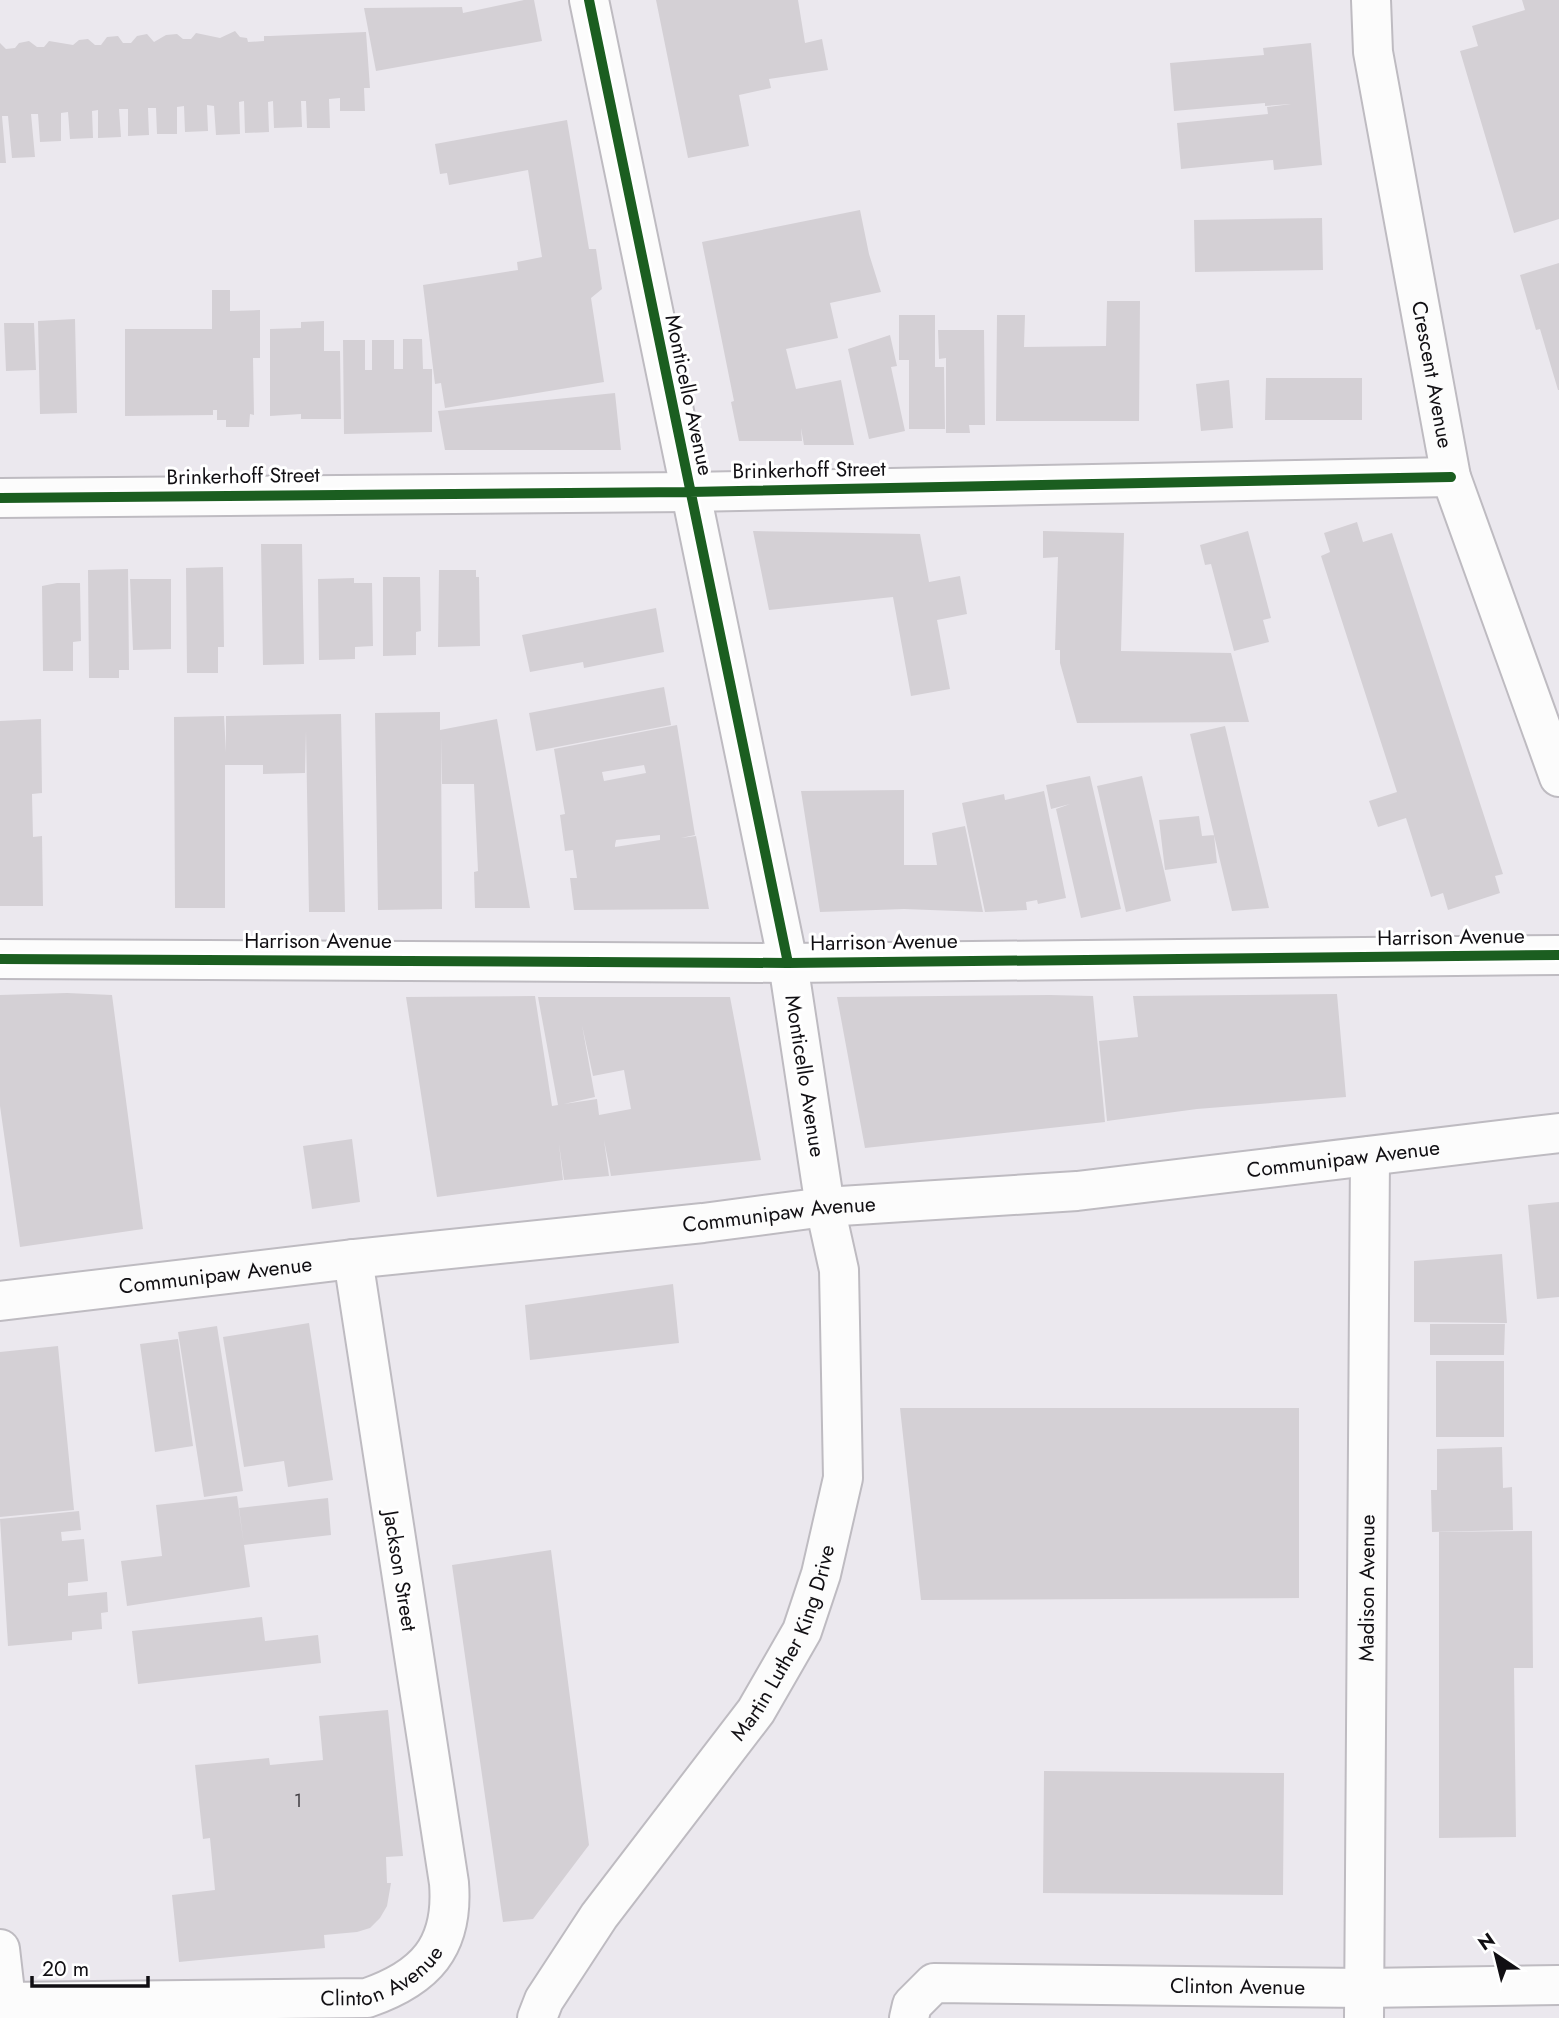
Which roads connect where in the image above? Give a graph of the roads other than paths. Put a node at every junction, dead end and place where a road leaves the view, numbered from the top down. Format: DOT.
graph roads {
  1 [pos="589,0"];
  2 [pos="1371,0"];
  3 [pos="1451,477"];
  4 [pos="689,492"];
  5 [pos="0,498"];
  6 [pos="1559,777"];
  7 [pos="1559,955"];
  8 [pos="0,958"];
  9 [pos="788,962"];
  10 [pos="1559,1133"];
  11 [pos="1370,1156"];
  12 [pos="825,1206"];
  13 [pos="353,1259"];
  14 [pos="0,1301"];
  15 [pos="449,1884"];
  16 [pos="0,1949"];
  17 [pos="1559,1985"];
  18 [pos="1364,2003"];
  19 [pos="914,2006"];
  20 [pos="5,2007"];
  21 [pos="537,2018"];
  1 -- 4 [label="street, Monticello Avenue"];
  2 -- 3 [label="street, Crescent Avenue"];
  3 -- 4 [label="street, Brinkerhoff Street"];
  3 -- 6 [label="street, Crescent Avenue"];
  4 -- 5 [label="street, Brinkerhoff Street"];
  4 -- 9 [label="street, Monticello Avenue"];
  7 -- 9 [label="street, Harrison Avenue"];
  8 -- 9 [label="street, Harrison Avenue"];
  9 -- 12 [label="street, Monticello Avenue"];
  10 -- 11 [label="street, Communipaw Avenue"];
  11 -- 12 [label="street, Communipaw Avenue"];
  11 -- 18 [label="street, Madison Avenue"];
  12 -- 13 [label="street, Communipaw Avenue"];
  12 -- 21 [label="street, Martin Luther King Drive"];
  13 -- 14 [label="street, Communipaw Avenue"];
  13 -- 15 [label="street, Jackson Street"];
  15 -- 20 [label="street, Clinton Avenue"];
  16 -- 20 [label="street"];
  17 -- 18 [label="street, Clinton Avenue"];
  18 -- 19 [label="street, Clinton Avenue"];
}
